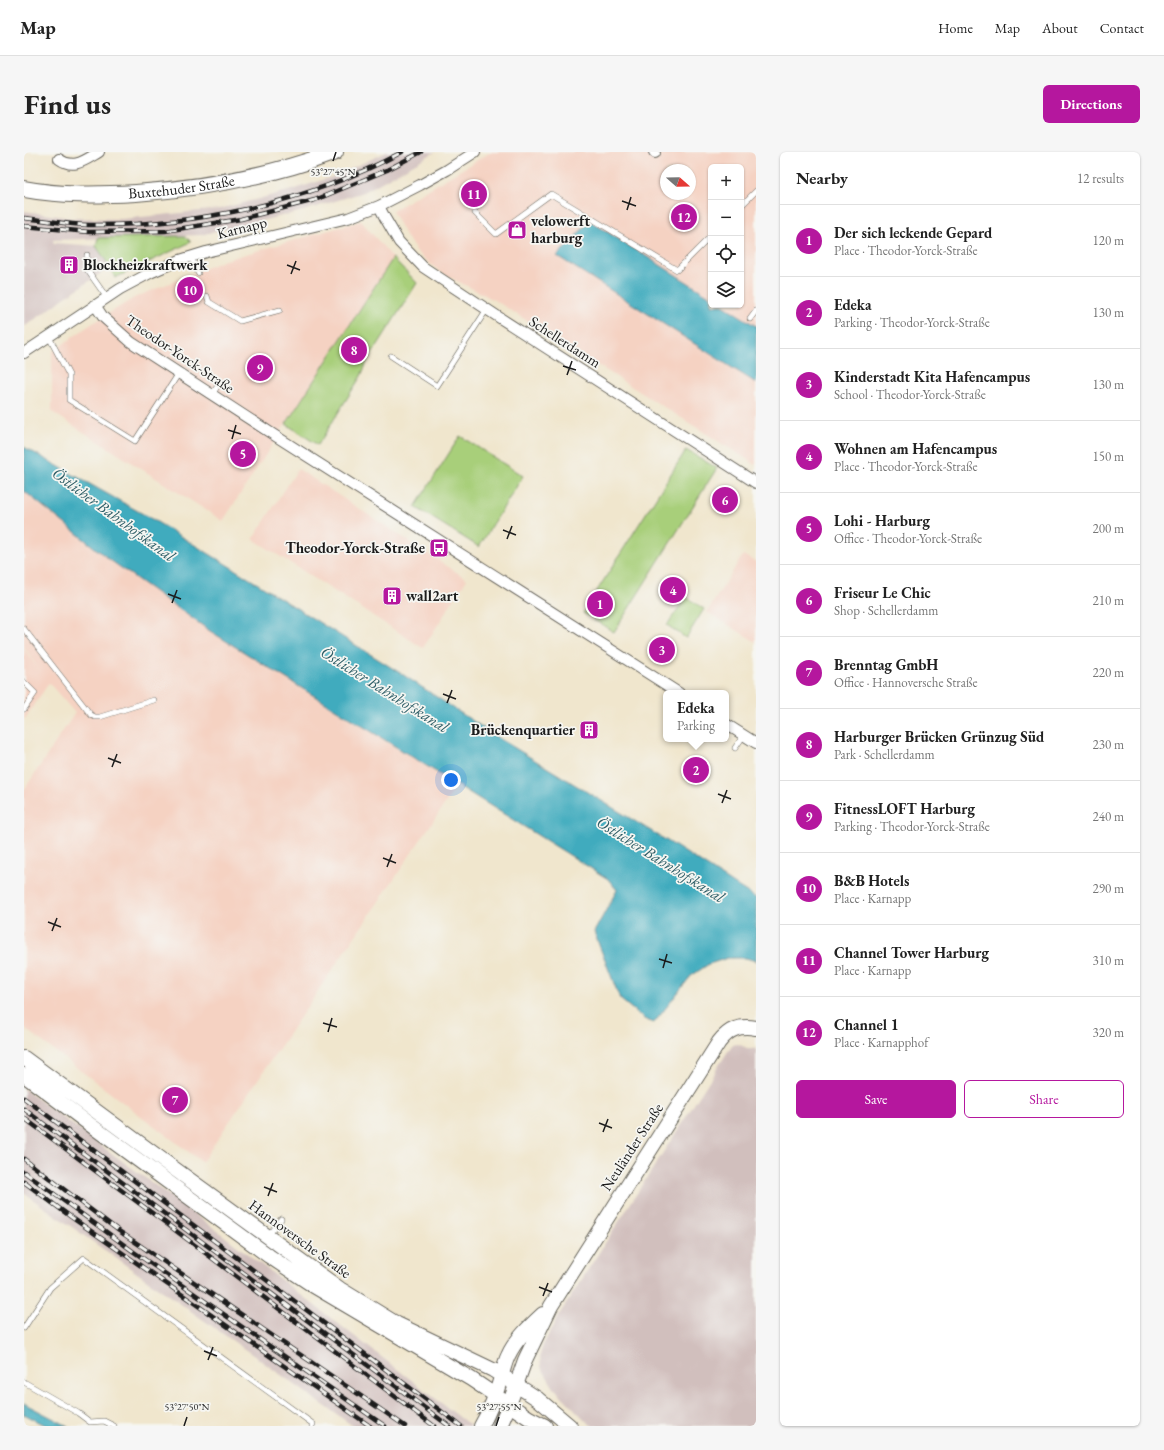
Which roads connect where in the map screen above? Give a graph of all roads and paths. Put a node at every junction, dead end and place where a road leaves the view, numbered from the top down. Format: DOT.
graph roads {
  1 [pos="99,152"];
  2 [pos="335,152"];
  3 [pos="475,152"];
  4 [pos="311,156"];
  5 [pos="58,157"];
  6 [pos="24,189"];
  7 [pos="756,191"];
  8 [pos="744,203"];
  9 [pos="379,206"];
  10 [pos="474,213"];
  11 [pos="708,239"];
  12 [pos="87,255"];
  13 [pos="191,257"];
  14 [pos="198,273"];
  15 [pos="207,296"];
  16 [pos="107,298"];
  17 [pos="95,306"];
  18 [pos="487,309"];
  19 [pos="280,310"];
  20 [pos="756,311"];
  21 [pos="750,319"];
  22 [pos="49,336"];
  23 [pos="24,353"];
  24 [pos="391,356"];
  25 [pos="179,373"];
  26 [pos="220,382"];
  27 [pos="212,395"];
  28 [pos="756,483"];
  29 [pos="24,629"];
  30 [pos="24,682"];
  31 [pos="674,690"];
  32 [pos="154,700"];
  33 [pos="24,709"];
  34 [pos="729,726"];
  35 [pos="744,735"];
  36 [pos="755,741"];
  37 [pos="736,748"];
  38 [pos="756,1028"];
  39 [pos="24,1058"];
  40 [pos="24,1075"];
  41 [pos="78,1116"];
  42 [pos="103,1116"];
  43 [pos="110,1129"];
  44 [pos="282,1220"];
  45 [pos="268,1236"];
  46 [pos="551,1306"];
  47 [pos="24,1328"];
  48 [pos="502,1375"];
  49 [pos="24,1382"];
  50 [pos="516,1384"];
  51 [pos="495,1395"];
  52 [pos="509,1405"];
  53 [pos="89,1424"];
  54 [pos="114,1426"];
  55 [pos="312,1426"];
  56 [pos="481,1426"];
  57 [pos="500,1426"];
  58 [pos="545,1426"];
  59 [pos="570,1426"];
  1 -- 5 [label="street"];
  2 -- 4 [label="main road, Buxtehuder Straße"];
  3 -- 9 [label="street, Karnapp"];
  4 -- 6 [label="main road, Buxtehuder Straße"];
  7 -- 8 [label="lane"];
  9 -- 13 [label="street, Karnapp"];
  9 -- 18 [label="street, Schellerdamm"];
  10 -- 11 [label="lane"];
  12 -- 16 [label="lane"];
  13 -- 14 [label="lane"];
  13 -- 16 [label="street, Karnapp"];
  15 -- 19 [label="lane"];
  16 -- 17 [label="street, Karnapp"];
  17 -- 22 [label="street, Karnapp"];
  17 -- 25 [label="street, Theodor-Yorck-Straße"];
  18 -- 24 [label="lane"];
  18 -- 28 [label="street, Schellerdamm"];
  20 -- 21 [label="lane"];
  22 -- 23 [label="street, Karnapp"];
  22 -- 25 [label="lane"];
  25 -- 27 [label="street, Theodor-Yorck-Straße"];
  26 -- 27 [label="lane"];
  27 -- 31 [label="street, Theodor-Yorck-Straße"];
  29 -- 32 [label="lane"];
  30 -- 33 [label="lane"];
  34 -- 35 [label="street"];
  35 -- 36 [label="street"];
  35 -- 37 [label="lane"];
  38 -- 46 [label="main road, Neuländer Straße"];
  39 -- 42 [label="main road, Hannoversche Straße"];
  40 -- 41 [label="main road, Hannoversche Straße"];
  41 -- 42 [label="lane"];
  41 -- 51 [label="main road, Hannoversche Straße"];
  42 -- 43 [label="lane"];
  42 -- 45 [label="main road, Hannoversche Straße"];
  44 -- 45 [label="lane"];
  45 -- 48 [label="main road, Hannoversche Straße"];
  46 -- 48 [label="main road, Neuländer Straße"];
  46 -- 50 [label="main road, Neuländer Straße"];
  47 -- 55 [label="lane"];
  48 -- 50 [label="main road, Hannoversche Straße"];
  48 -- 51 [label="main road, Neuländer Straße"];
  49 -- 53 [label="lane"];
  50 -- 52 [label="main road, Neuländer Straße"];
  50 -- 59 [label="main road, Hannoversche Straße"];
  51 -- 52 [label="main road, Hannoversche Straße"];
  51 -- 56 [label="main road, Neuländer Straße"];
  52 -- 57 [label="main road, Neuländer Straße"];
  52 -- 58 [label="main road, Hannoversche Straße"];
  53 -- 54 [label="lane"];
}
